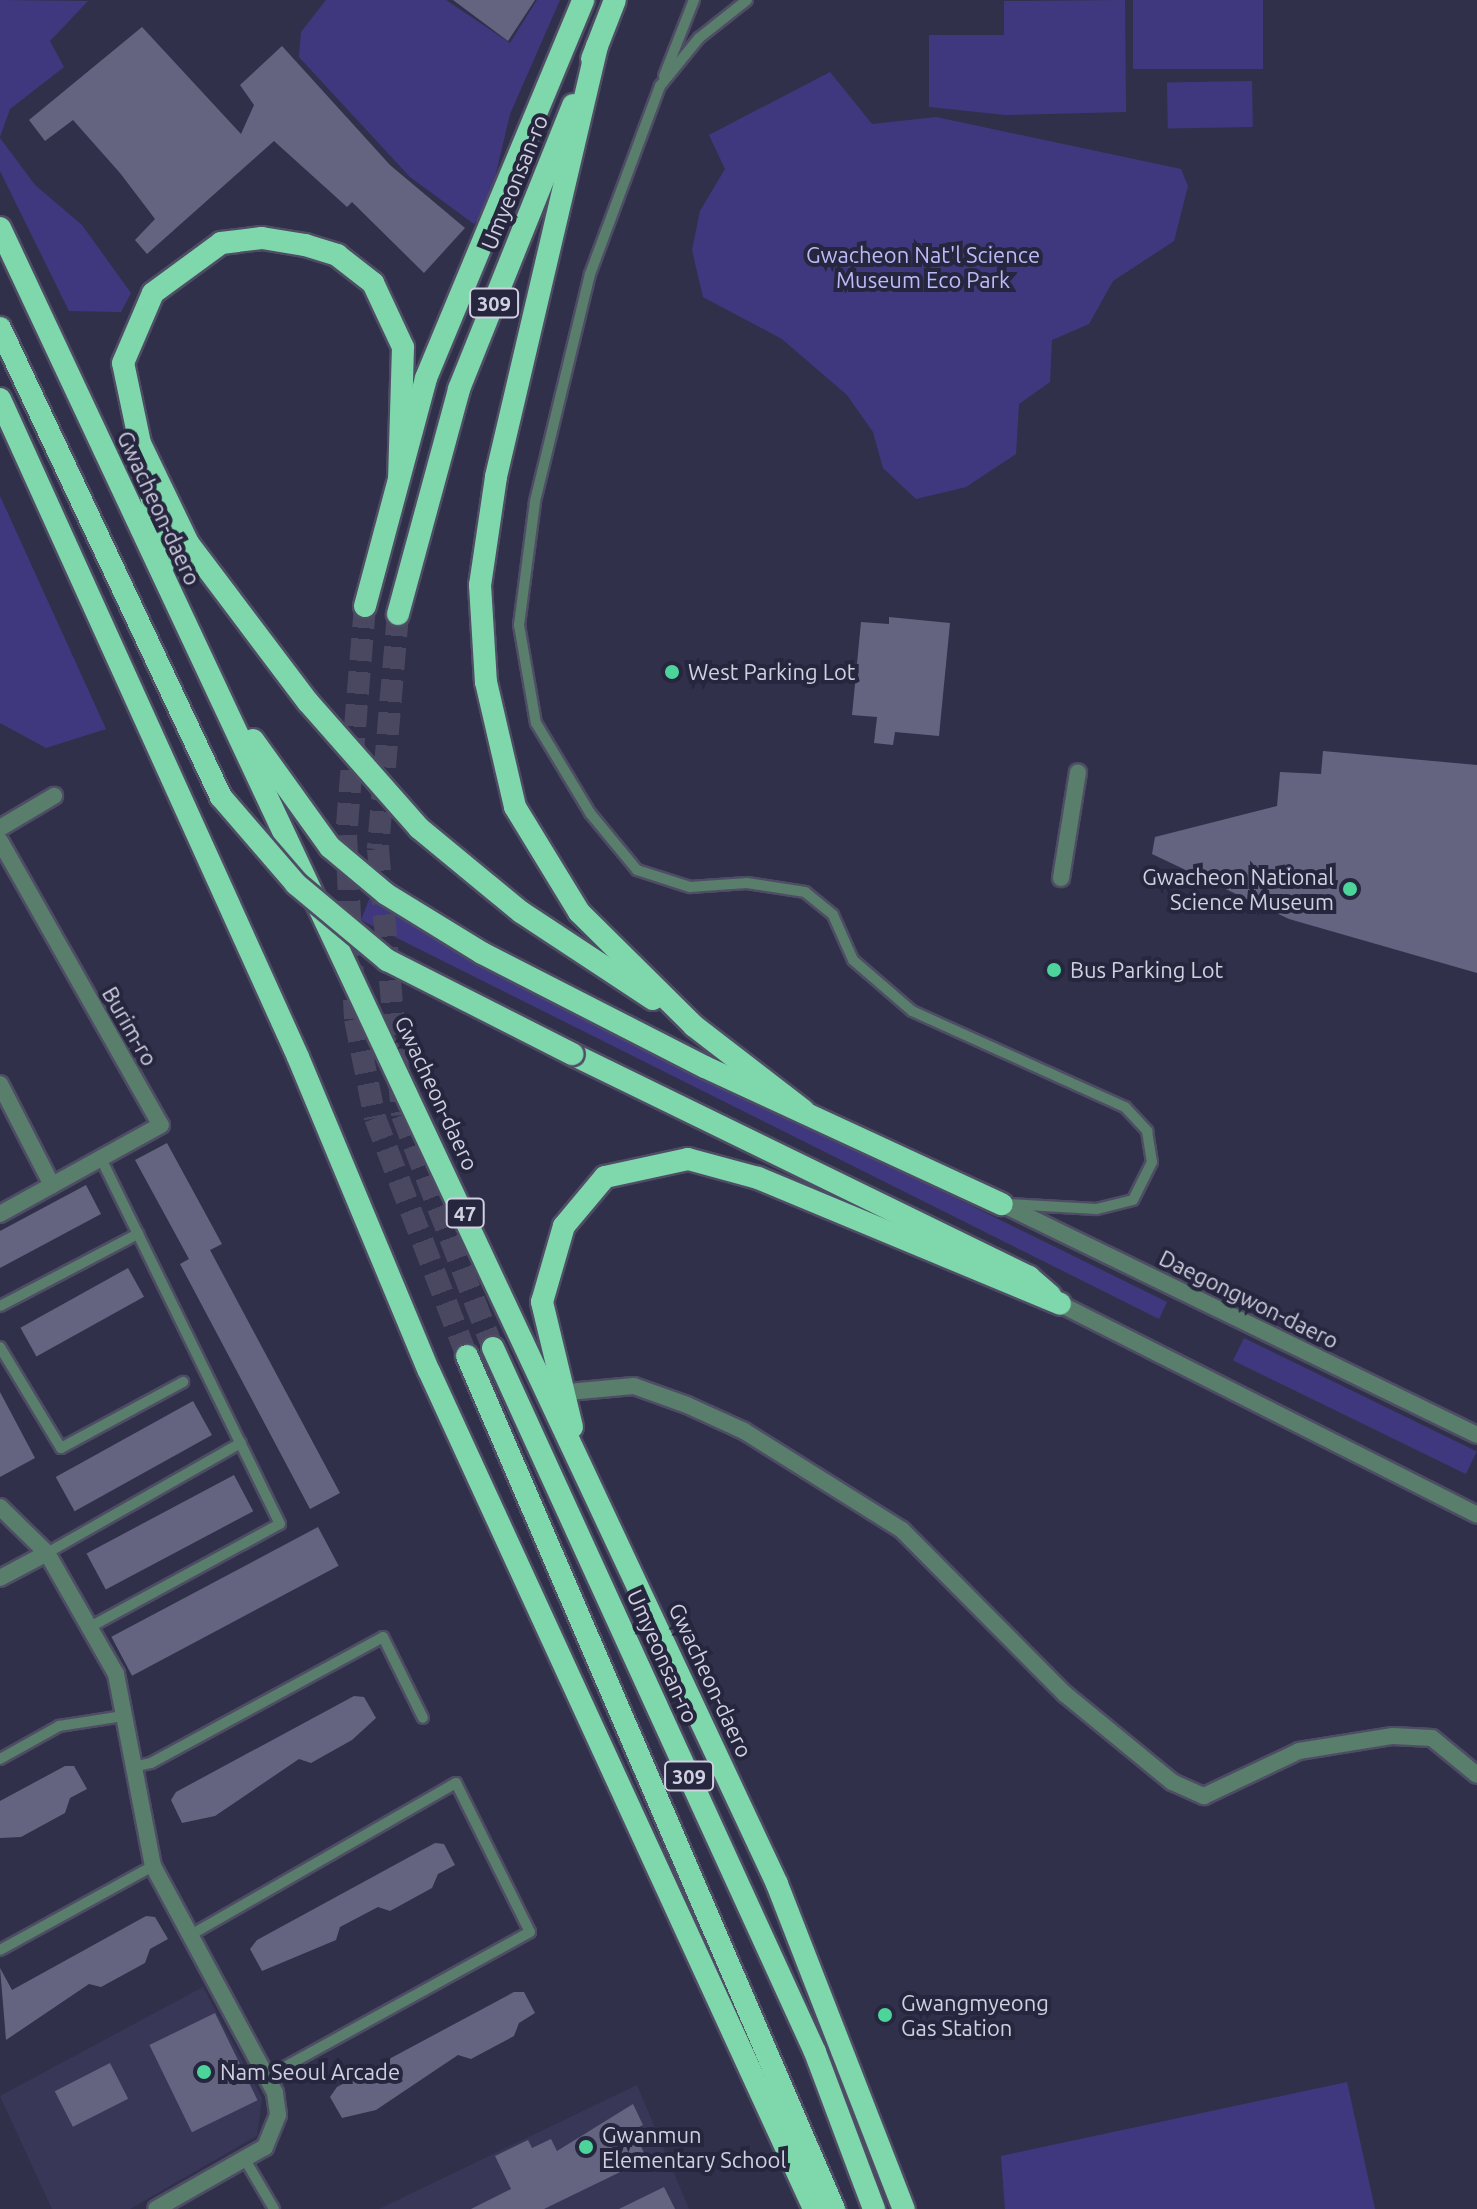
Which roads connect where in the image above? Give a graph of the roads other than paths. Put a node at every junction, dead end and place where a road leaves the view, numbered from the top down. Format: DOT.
graph roads {
  1 [pos="583,0"];
  2 [pos="615,0"];
  3 [pos="694,0"];
  4 [pos="747,0"];
  5 [pos="597,46"];
  6 [pos="660,86"];
  7 [pos="0,228"];
  8 [pos="0,328"];
  9 [pos="0,399"];
  10 [pos="136,435"];
  11 [pos="399,478"];
  12 [pos="176,606"];
  13 [pos="365,606"];
  14 [pos="398,614"];
  15 [pos="232,713"];
  16 [pos="1078,772"];
  17 [pos="54,796"];
  18 [pos="0,828"];
  19 [pos="0,841"];
  20 [pos="1061,878"];
  21 [pos="694,1026"];
  22 [pos="0,1084"];
  23 [pos="803,1110"];
  24 [pos="101,1158"];
  25 [pos="52,1185"];
  26 [pos="1002,1204"];
  27 [pos="0,1214"];
  28 [pos="138,1234"];
  29 [pos="1060,1304"];
  30 [pos="0,1306"];
  31 [pos="0,1347"];
  32 [pos="493,1348"];
  33 [pos="467,1356"];
  34 [pos="183,1382"];
  35 [pos="568,1392"];
  36 [pos="1477,1435"];
  37 [pos="241,1443"];
  38 [pos="575,1448"];
  39 [pos="0,1507"];
  40 [pos="1477,1515"];
  41 [pos="47,1553"];
  42 [pos="0,1578"];
  43 [pos="90,1627"];
  44 [pos="123,1716"];
  45 [pos="423,1718"];
  46 [pos="0,1759"];
  47 [pos="131,1767"];
  48 [pos="1477,1775"];
  49 [pos="153,1866"];
  50 [pos="194,1933"];
  51 [pos="0,1950"];
  52 [pos="268,2076"];
  53 [pos="247,2163"];
  54 [pos="156,2209"];
  55 [pos="274,2209"];
  56 [pos="814,2209"];
  57 [pos="834,2209"];
  58 [pos="874,2209"];
  59 [pos="904,2209"];
  1 -- 11 [label="highway, Umyeonsan-ro / 309"];
  2 -- 5 [label="highway, Umyeonsan-ro / 309"];
  3 -- 6 [label="lane"];
  4 -- 6 [label="lane"];
  5 -- 14 [label="highway, Umyeonsan-ro / 309"];
  5 -- 21 [label="highway"];
  6 -- 26 [label="lane"];
  7 -- 12 [label="highway, Gwacheon-daero / 47"];
  8 -- 29 [label="highway, bridge"];
  9 -- 56 [label="highway"];
  10 -- 11 [label="highway"];
  10 -- 12 [label="highway"];
  10 -- 21 [label="highway"];
  11 -- 13 [label="highway, Umyeonsan-ro / 309"];
  12 -- 15 [label="highway, Gwacheon-daero / 47"];
  15 -- 23 [label="highway"];
  15 -- 38 [label="highway, Gwacheon-daero / 47"];
  16 -- 20 [label="street"];
  17 -- 18 [label="street"];
  19 -- 24 [label="street, Burim-ro"];
  21 -- 23 [label="highway"];
  22 -- 25 [label="street"];
  23 -- 26 [label="highway"];
  24 -- 25 [label="street, Burim-ro"];
  24 -- 28 [label="lane"];
  25 -- 27 [label="street, Burim-ro"];
  26 -- 36 [label="street, Daegongwon-daero"];
  28 -- 30 [label="lane"];
  28 -- 37 [label="lane"];
  29 -- 35 [label="highway"];
  29 -- 40 [label="street"];
  31 -- 34 [label="lane"];
  32 -- 58 [label="highway, Umyeonsan-ro / 309"];
  33 -- 57 [label="highway, 309"];
  35 -- 38 [label="highway"];
  35 -- 48 [label="street"];
  37 -- 41 [label="lane"];
  37 -- 43 [label="lane"];
  38 -- 59 [label="highway, Gwacheon-daero / 47"];
  39 -- 41 [label="street"];
  41 -- 42 [label="street"];
  41 -- 43 [label="street"];
  43 -- 44 [label="street"];
  44 -- 46 [label="lane"];
  44 -- 47 [label="street"];
  45 -- 47 [label="lane"];
  47 -- 49 [label="street"];
  49 -- 50 [label="street"];
  49 -- 51 [label="lane"];
  50 -- 52 [label="street"];
  50 -- 52 [label="lane"];
  52 -- 53 [label="street"];
  53 -- 54 [label="street"];
  53 -- 55 [label="lane"];
}
